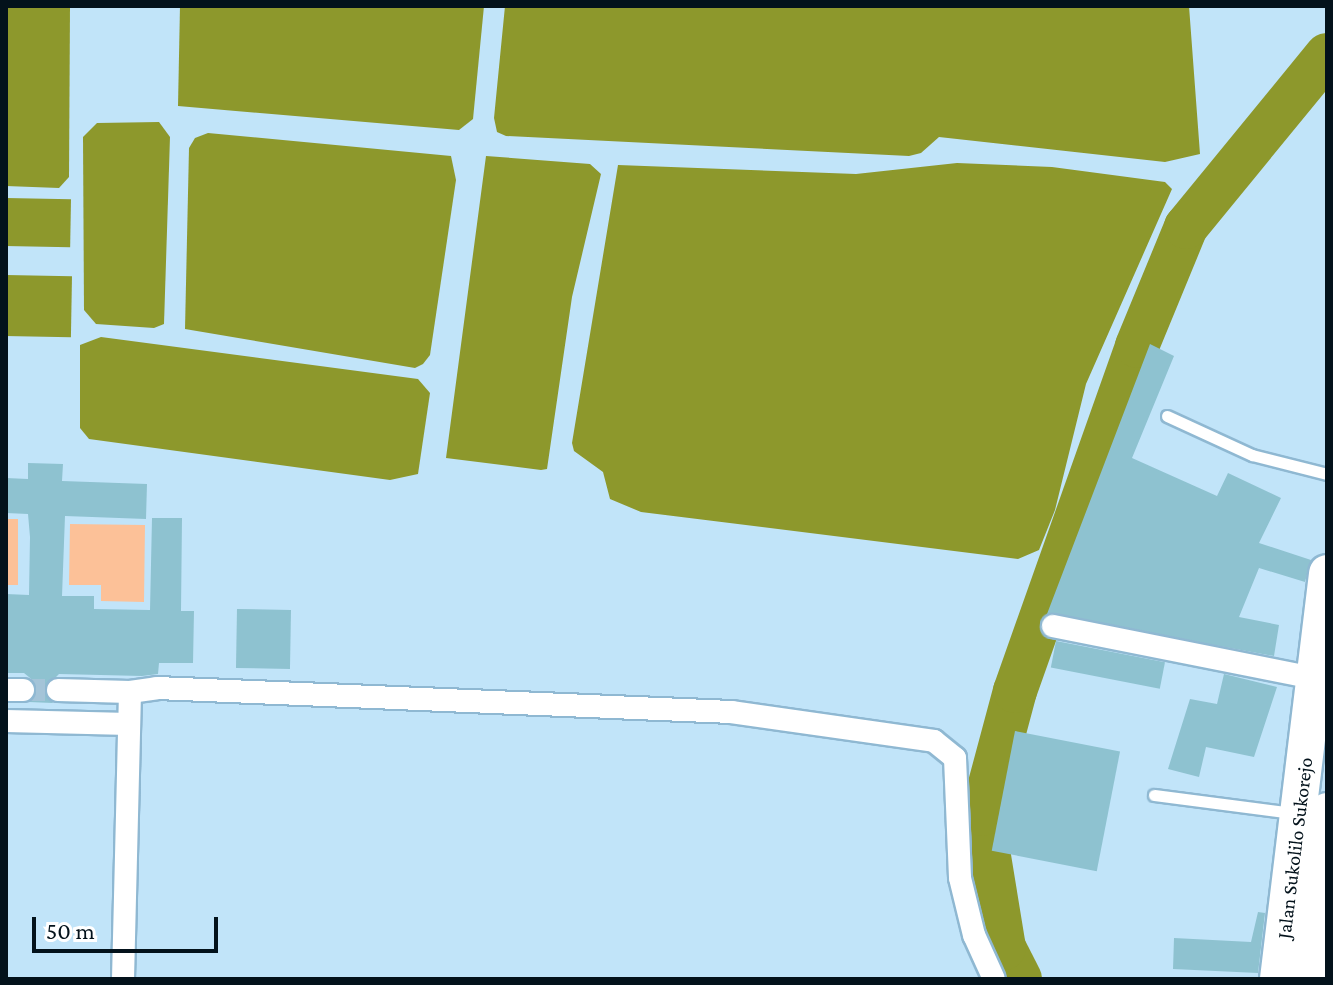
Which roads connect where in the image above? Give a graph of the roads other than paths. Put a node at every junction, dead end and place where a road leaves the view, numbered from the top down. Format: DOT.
graph roads {
  1 [pos="1167,416"];
  2 [pos="1327,474"];
  3 [pos="1327,573"];
  4 [pos="1053,626"];
  5 [pos="1313,678"];
  6 [pos="58,690"];
  7 [pos="130,692"];
  8 [pos="6,721"];
  9 [pos="129,724"];
  10 [pos="1154,795"];
  11 [pos="1314,812"];
  12 [pos="123,979"];
  13 [pos="994,979"];
  14 [pos="1278,979"];
  15 [pos="1308,979"];
  1 -- 2 [label="lane"];
  3 -- 5 [label="main road, Jalan Sukolilo Sukorejo"];
  4 -- 5 [label="street"];
  5 -- 11 [label="main road, Jalan Sukolilo Sukorejo"];
  6 -- 7 [label="street"];
  7 -- 9 [label="street"];
  7 -- 13 [label="street"];
  8 -- 9 [label="street"];
  9 -- 12 [label="street"];
  10 -- 11 [label="lane"];
  11 -- 14 [label="main road, Jalan Sukolilo Sukorejo"];
  11 -- 15 [label="main road, Jalan Sukolilo Sukorejo"];
}
